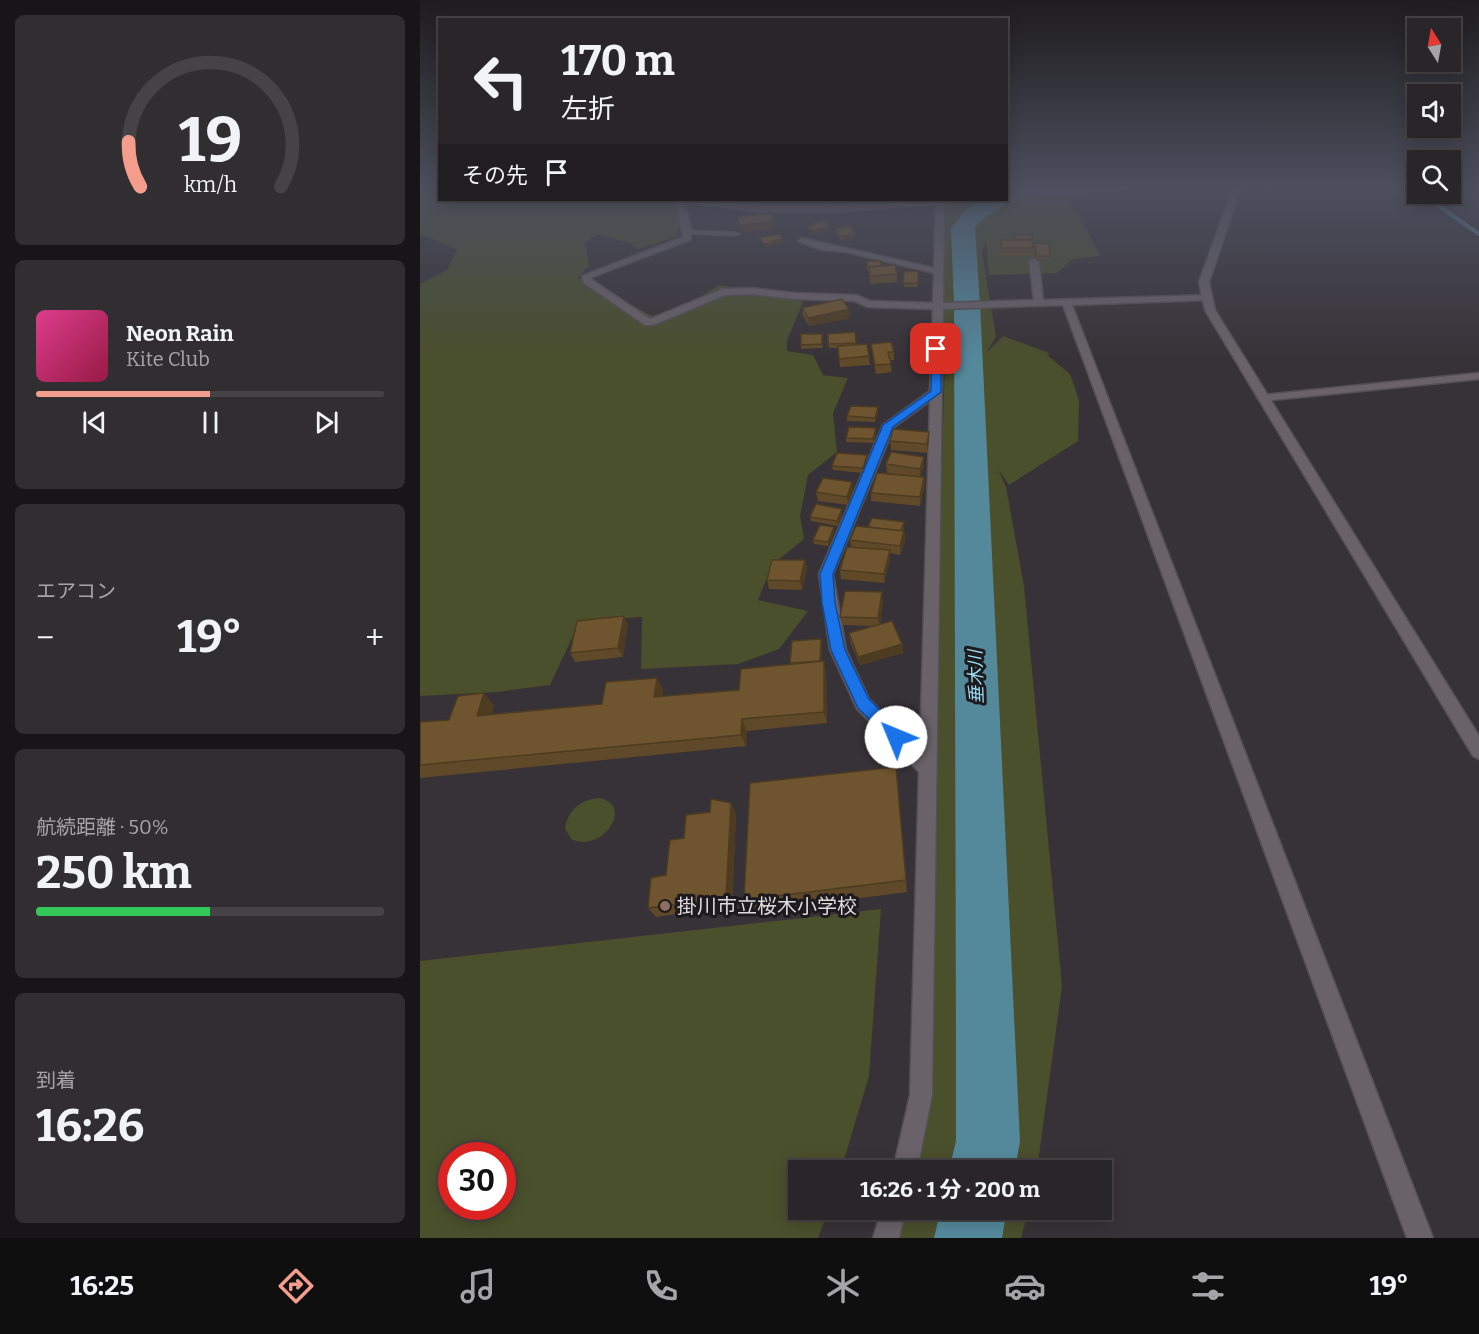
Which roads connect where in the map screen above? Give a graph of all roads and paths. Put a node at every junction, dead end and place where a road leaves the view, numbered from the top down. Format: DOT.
graph roads {
  1 [pos="667,246"];
  2 [pos="817,246"];
  3 [pos="938,246"];
  4 [pos="1217,246"];
  5 [pos="1034,262"];
  6 [pos="937,271"];
  7 [pos="1206,297"];
  8 [pos="1067,303"];
  9 [pos="1039,304"];
  10 [pos="943,306"];
  11 [pos="1479,376"];
  12 [pos="936,392"];
  13 [pos="1263,398"];
  14 [pos="1479,751"];
  15 [pos="929,770"];
  16 [pos="907,1160"];
  17 [pos="891,1220"];
  18 [pos="886,1238"];
  19 [pos="1420,1238"];
  1 -- 10 [label="street"];
  2 -- 6 [label="street"];
  3 -- 6 [label="street"];
  4 -- 7 [label="street"];
  5 -- 9 [label="street"];
  6 -- 10 [label="street"];
  7 -- 8 [label="street"];
  7 -- 13 [label="street"];
  8 -- 9 [label="street"];
  8 -- 19 [label="street"];
  9 -- 10 [label="street"];
  10 -- 12 [label="street"];
  11 -- 13 [label="street"];
  12 -- 15 [label="street"];
  12 -- 15 [label="street"];
  13 -- 14 [label="street"];
  15 -- 16 [label="street"];
  17 -- 18 [label="street"];
}
